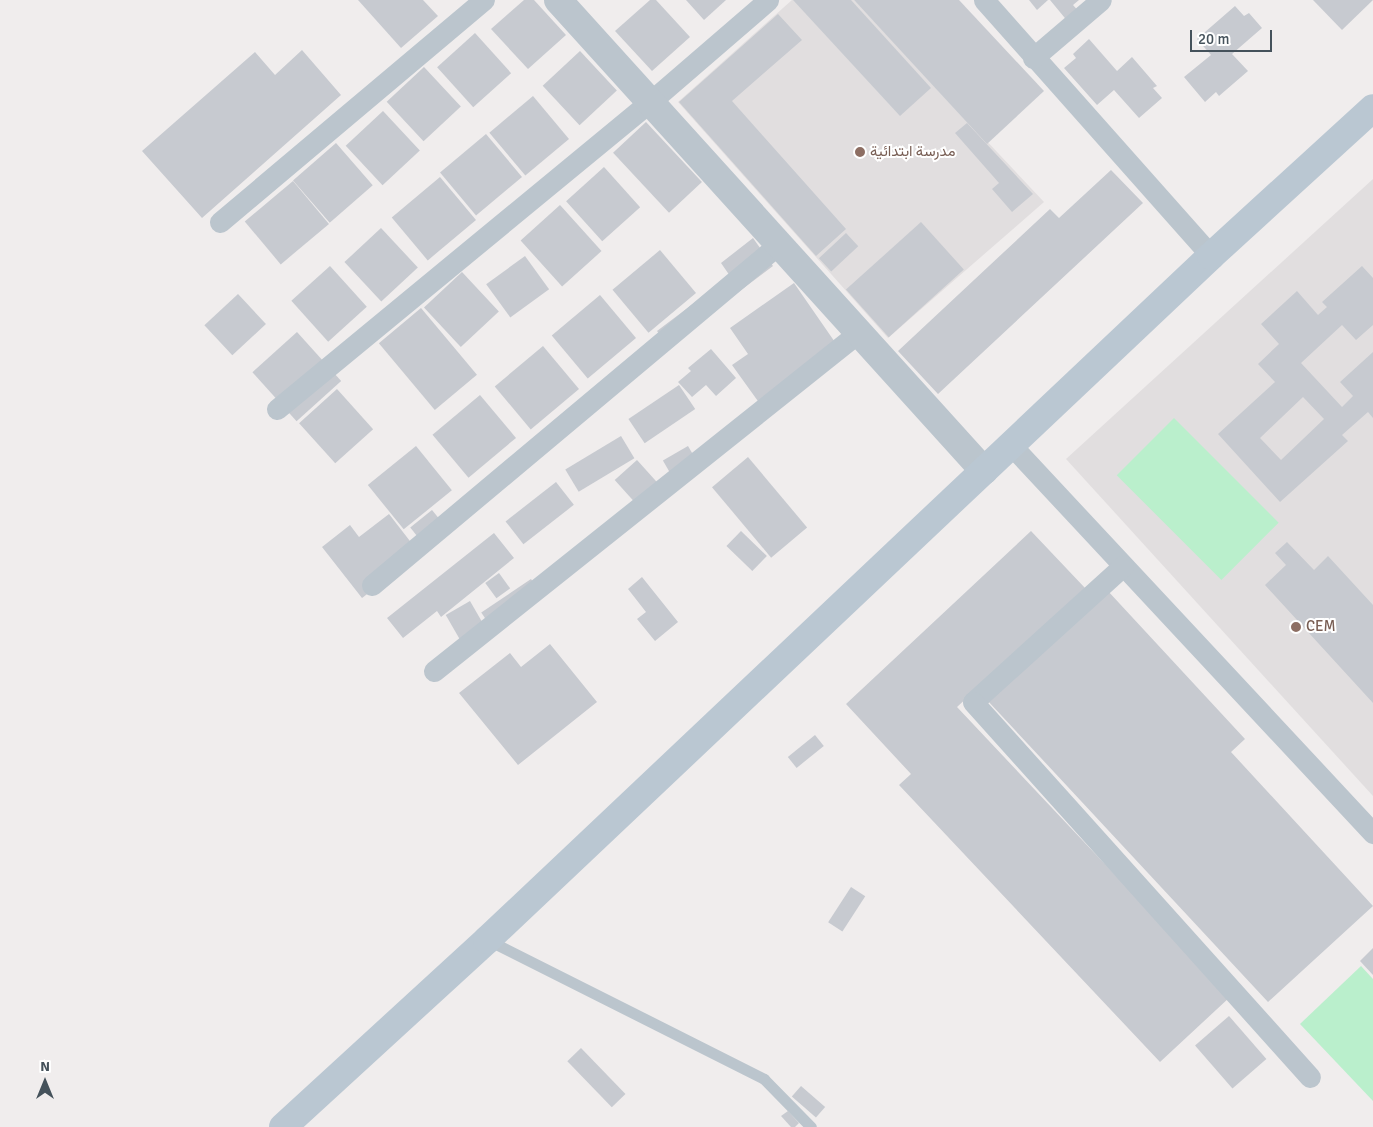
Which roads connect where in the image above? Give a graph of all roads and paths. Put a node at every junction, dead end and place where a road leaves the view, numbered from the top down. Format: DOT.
graph roads {
  1 [pos="484,0"];
  2 [pos="558,0"];
  3 [pos="768,0"];
  4 [pos="984,0"];
  5 [pos="1101,0"];
  6 [pos="1033,58"];
  7 [pos="650,102"];
  8 [pos="1373,108"];
  9 [pos="220,222"];
  10 [pos="779,244"];
  11 [pos="1211,256"];
  12 [pos="858,333"];
  13 [pos="277,409"];
  14 [pos="1011,445"];
  15 [pos="984,471"];
  16 [pos="1123,566"];
  17 [pos="372,585"];
  18 [pos="434,671"];
  19 [pos="1373,833"];
  20 [pos="487,940"];
  21 [pos="1310,1077"];
  22 [pos="283,1127"];
  23 [pos="811,1127"];
  1 -- 9 [label="street"];
  2 -- 7 [label="street"];
  3 -- 7 [label="street"];
  4 -- 6 [label="street"];
  5 -- 6 [label="street"];
  6 -- 11 [label="street"];
  7 -- 10 [label="street"];
  7 -- 13 [label="street"];
  8 -- 11 [label="main road"];
  10 -- 12 [label="street"];
  10 -- 17 [label="street"];
  11 -- 14 [label="main road"];
  12 -- 15 [label="street"];
  12 -- 18 [label="street"];
  14 -- 15 [label="main road"];
  14 -- 16 [label="street"];
  15 -- 20 [label="main road"];
  16 -- 19 [label="street"];
  16 -- 21 [label="street"];
  20 -- 22 [label="main road"];
  20 -- 23 [label="lane"];
}
